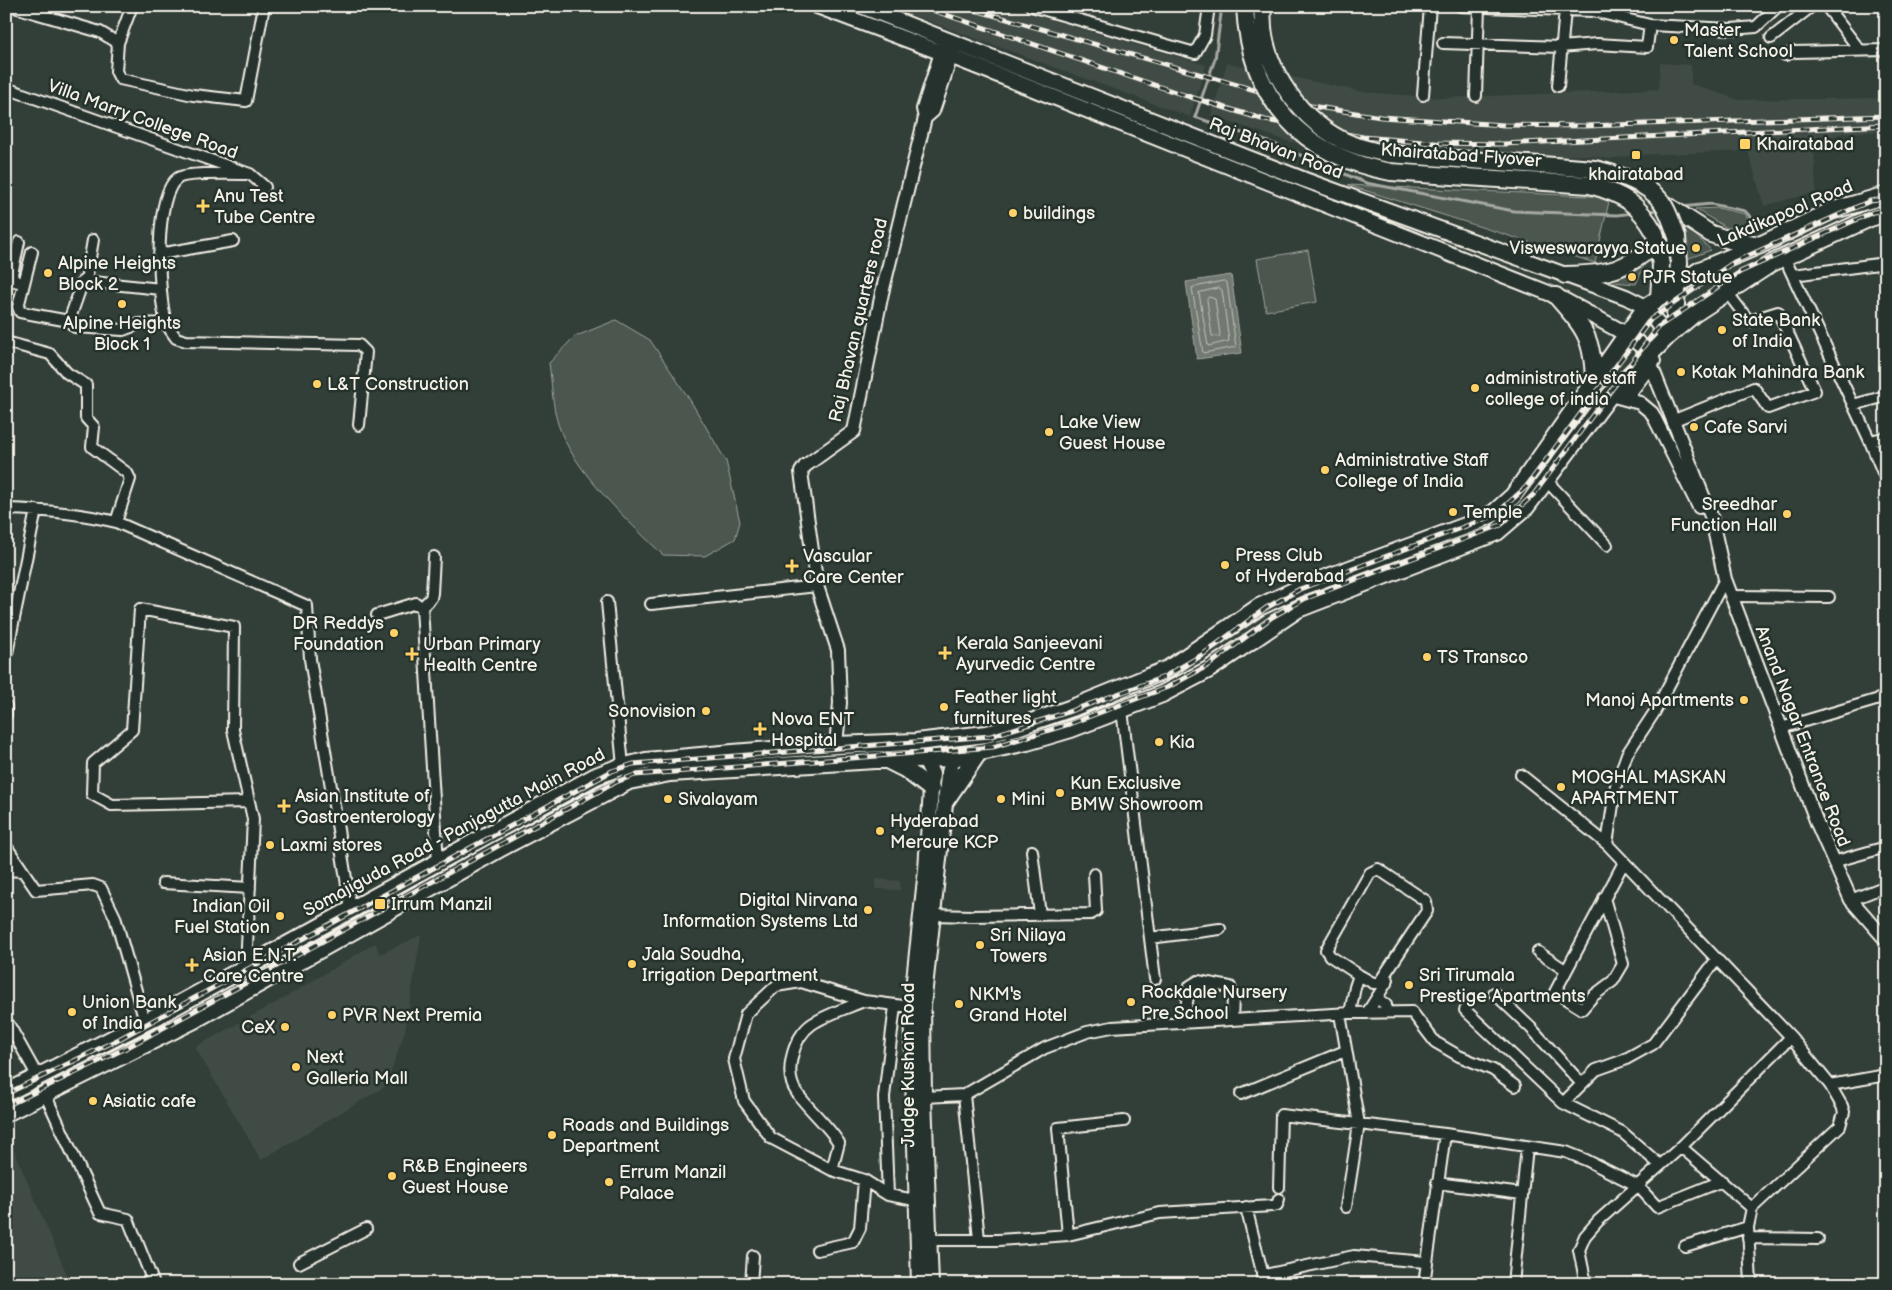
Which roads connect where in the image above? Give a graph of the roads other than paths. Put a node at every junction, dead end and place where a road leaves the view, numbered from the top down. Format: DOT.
graph roads {
  1 [pos="11,6"];
  2 [pos="132,6"];
  3 [pos="264,6"];
  4 [pos="816,6"];
  5 [pos="861,6"];
  6 [pos="1030,6"];
  7 [pos="1209,6"];
  8 [pos="1245,6"];
  9 [pos="1263,6"];
  10 [pos="1430,6"];
  11 [pos="1460,6"];
  12 [pos="1778,6"];
  13 [pos="1812,6"];
  14 [pos="1826,6"];
  15 [pos="1479,7"];
  16 [pos="1593,9"];
  17 [pos="1565,10"];
  18 [pos="1650,25"];
  19 [pos="1771,38"];
  20 [pos="951,40"];
  21 [pos="1443,43"];
  22 [pos="118,44"];
  23 [pos="1478,44"];
  24 [pos="1560,47"];
  25 [pos="1859,49"];
  26 [pos="1886,50"];
  27 [pos="946,54"];
  28 [pos="1785,55"];
  29 [pos="1558,86"];
  30 [pos="6,88"];
  31 [pos="1423,95"];
  32 [pos="1476,96"];
  33 [pos="250,174"];
  34 [pos="265,187"];
  35 [pos="1886,195"];
  36 [pos="1662,202"];
  37 [pos="1886,214"];
  38 [pos="1657,238"];
  39 [pos="93,240"];
  40 [pos="233,241"];
  41 [pos="19,242"];
  42 [pos="1760,245"];
  43 [pos="32,252"];
  44 [pos="159,254"];
  45 [pos="1784,258"];
  46 [pos="1886,263"];
  47 [pos="1565,274"];
  48 [pos="1793,275"];
  49 [pos="86,281"];
  50 [pos="24,283"];
  51 [pos="1678,285"];
  52 [pos="161,288"];
  53 [pos="1721,295"];
  54 [pos="1556,296"];
  55 [pos="1652,303"];
  56 [pos="70,322"];
  57 [pos="166,323"];
  58 [pos="1626,334"];
  59 [pos="1670,334"];
  60 [pos="6,342"];
  61 [pos="1651,359"];
  62 [pos="1594,381"];
  63 [pos="1886,396"];
  64 [pos="1618,397"];
  65 [pos="1854,405"];
  66 [pos="1672,421"];
  67 [pos="360,425"];
  68 [pos="1886,437"];
  69 [pos="1871,441"];
  70 [pos="1546,480"];
  71 [pos="1886,480"];
  72 [pos="6,509"];
  73 [pos="36,510"];
  74 [pos="116,522"];
  75 [pos="1712,531"];
  76 [pos="1607,545"];
  77 [pos="434,557"];
  78 [pos="1725,579"];
  79 [pos="817,586"];
  80 [pos="1731,596"];
  81 [pos="1829,597"];
  82 [pos="607,602"];
  83 [pos="651,604"];
  84 [pos="422,606"];
  85 [pos="377,615"];
  86 [pos="6,658"];
  87 [pos="1149,677"];
  88 [pos="1162,694"];
  89 [pos="1886,697"];
  90 [pos="6,706"];
  91 [pos="1122,710"];
  92 [pos="6,715"];
  93 [pos="1782,728"];
  94 [pos="836,745"];
  95 [pos="979,752"];
  96 [pos="953,758"];
  97 [pos="925,759"];
  98 [pos="886,760"];
  99 [pos="623,766"];
  100 [pos="1521,775"];
  101 [pos="948,776"];
  102 [pos="932,781"];
  103 [pos="561,795"];
  104 [pos="946,800"];
  105 [pos="249,802"];
  106 [pos="568,813"];
  107 [pos="1607,844"];
  108 [pos="6,846"];
  109 [pos="1886,847"];
  110 [pos="1032,851"];
  111 [pos="1624,862"];
  112 [pos="1833,862"];
  113 [pos="438,863"];
  114 [pos="6,870"];
  115 [pos="22,870"];
  116 [pos="1094,874"];
  117 [pos="163,884"];
  118 [pos="1886,886"];
  119 [pos="250,888"];
  120 [pos="1604,898"];
  121 [pos="1852,900"];
  122 [pos="351,909"];
  123 [pos="933,915"];
  124 [pos="1040,915"];
  125 [pos="1220,930"];
  126 [pos="1150,938"];
  127 [pos="1886,940"];
  128 [pos="1407,948"];
  129 [pos="1538,952"];
  130 [pos="1717,959"];
  131 [pos="246,966"];
  132 [pos="1565,970"];
  133 [pos="1359,975"];
  134 [pos="1155,978"];
  135 [pos="1494,994"];
  136 [pos="1376,998"];
  137 [pos="864,1001"];
  138 [pos="1386,1005"];
  139 [pos="895,1006"];
  140 [pos="911,1007"];
  141 [pos="1465,1010"];
  142 [pos="1345,1013"];
  143 [pos="1367,1013"];
  144 [pos="1232,1020"];
  145 [pos="145,1022"];
  146 [pos="1183,1023"];
  147 [pos="6,1024"];
  148 [pos="1791,1037"];
  149 [pos="1345,1051"];
  150 [pos="44,1074"];
  151 [pos="1886,1075"];
  152 [pos="1582,1084"];
  153 [pos="1830,1085"];
  154 [pos="1515,1086"];
  155 [pos="52,1091"];
  156 [pos="6,1093"];
  157 [pos="1242,1094"];
  158 [pos="964,1095"];
  159 [pos="924,1097"];
  160 [pos="1564,1103"];
  161 [pos="6,1112"];
  162 [pos="1124,1121"];
  163 [pos="1358,1124"];
  164 [pos="1444,1134"];
  165 [pos="1527,1147"];
  166 [pos="1681,1147"];
  167 [pos="1660,1166"];
  168 [pos="832,1170"];
  169 [pos="864,1180"];
  170 [pos="1722,1181"];
  171 [pos="1438,1183"];
  172 [pos="1638,1186"];
  173 [pos="1279,1187"];
  174 [pos="1522,1194"];
  175 [pos="888,1195"];
  176 [pos="1279,1199"];
  177 [pos="915,1200"];
  178 [pos="1246,1207"];
  179 [pos="1346,1207"];
  180 [pos="1752,1208"];
  181 [pos="366,1229"];
  182 [pos="1748,1232"];
  183 [pos="1068,1235"];
  184 [pos="979,1239"];
  185 [pos="1818,1239"];
  186 [pos="930,1240"];
  187 [pos="1686,1246"];
  188 [pos="818,1250"];
  189 [pos="753,1256"];
  190 [pos="1426,1262"];
  191 [pos="299,1263"];
  192 [pos="1265,1279"];
  193 [pos="154,1284"];
  194 [pos="751,1284"];
  195 [pos="919,1284"];
  196 [pos="931,1284"];
  197 [pos="1424,1284"];
  198 [pos="1513,1284"];
  199 [pos="1586,1284"];
  200 [pos="1751,1284"];
  1 -- 22 [label="street"];
  2 -- 22 [label="street"];
  3 -- 22 [label="street"];
  4 -- 27 [label="main road, Raj Bhavan Road"];
  5 -- 20 [label="main road, Raj Bhavan Road"];
  6 -- 7 [label="street"];
  8 -- 38 [label="main road, Khairatabad Flyover, bridge"];
  9 -- 36 [label="main road, Khairatabad Flyover, bridge"];
  10 -- 31 [label="street"];
  11 -- 15 [label="street"];
  12 -- 18 [label="street"];
  13 -- 19 [label="street"];
  14 -- 25 [label="street"];
  15 -- 17 [label="street"];
  15 -- 23 [label="street"];
  16 -- 17 [label="street"];
  16 -- 18 [label="street"];
  17 -- 24 [label="street"];
  18 -- 24 [label="street"];
  20 -- 27 [label="street, Raj Bhavan quarters road"];
  20 -- 47 [label="main road, Raj Bhavan Road"];
  21 -- 23 [label="street"];
  23 -- 24 [label="street"];
  23 -- 32 [label="street"];
  24 -- 29 [label="street"];
  25 -- 26 [label="street"];
  25 -- 28 [label="street"];
  27 -- 54 [label="main road, Raj Bhavan Road"];
  27 -- 79 [label="street, Raj Bhavan quarters road"];
  30 -- 33 [label="street, Villa Marry College Road"];
  33 -- 34 [label="street, Villa Marry College Road"];
  33 -- 44 [label="street"];
  35 -- 42 [label="main road, Lakdikapool Road"];
  36 -- 42 [label="main road"];
  36 -- 51 [label="main road, Khairatabad Flyover, bridge"];
  37 -- 45 [label="main road"];
  38 -- 47 [label="main road"];
  38 -- 55 [label="main road"];
  39 -- 49 [label="street"];
  40 -- 44 [label="street"];
  41 -- 50 [label="street"];
  42 -- 51 [label="main road, Lakdikapool Road"];
  43 -- 50 [label="street"];
  44 -- 52 [label="street"];
  45 -- 48 [label="street"];
  45 -- 53 [label="main road"];
  46 -- 48 [label="street"];
  47 -- 55 [label="main road, Raj Bhavan Road"];
  48 -- 65 [label="street"];
  49 -- 52 [label="street"];
  49 -- 56 [label="street"];
  50 -- 56 [label="street"];
  51 -- 55 [label="main road, Somajiguda Road - Panjagutta Main Road"];
  51 -- 59 [label="main road, Khairatabad Flyover"];
  52 -- 57 [label="street"];
  53 -- 59 [label="main road"];
  53 -- 61 [label="street"];
  53 -- 66 [label="street"];
  54 -- 58 [label="main road, Raj Bhavan Road"];
  54 -- 62 [label="main road"];
  55 -- 58 [label="main road, Somajiguda Road - Panjagutta Main Road"];
  55 -- 59 [label="main road, Raj Bhavan Road"];
  56 -- 57 [label="street"];
  57 -- 67 [label="street"];
  58 -- 61 [label="main road, Raj Bhavan Road"];
  58 -- 62 [label="main road, Somajiguda Road - Panjagutta Main Road"];
  59 -- 61 [label="main road, Somajiguda Road - Panjagutta Main Road"];
  60 -- 74 [label="street"];
  61 -- 64 [label="main road, Somajiguda Road - Panjagutta Main Road"];
  61 -- 66 [label="street"];
  62 -- 87 [label="main road, Somajiguda Road - Panjagutta Main Road"];
  63 -- 65 [label="street"];
  64 -- 70 [label="main road, Somajiguda Road - Panjagutta Main Road"];
  64 -- 75 [label="street"];
  65 -- 69 [label="street"];
  66 -- 75 [label="street"];
  68 -- 69 [label="street"];
  69 -- 71 [label="street"];
  70 -- 76 [label="street"];
  70 -- 88 [label="main road, Somajiguda Road - Panjagutta Main Road"];
  72 -- 73 [label="street"];
  73 -- 74 [label="street"];
  73 -- 86 [label="street"];
  74 -- 122 [label="street"];
  75 -- 78 [label="street, Anand Nagar Entrance Road"];
  77 -- 84 [label="street"];
  78 -- 80 [label="street, Anand Nagar Entrance Road"];
  78 -- 107 [label="street"];
  79 -- 83 [label="street"];
  79 -- 94 [label="street, Raj Bhavan quarters road"];
  80 -- 81 [label="street"];
  80 -- 93 [label="street, Anand Nagar Entrance Road"];
  82 -- 99 [label="street"];
  84 -- 85 [label="street"];
  84 -- 113 [label="street"];
  87 -- 88 [label="main road"];
  87 -- 94 [label="main road, Somajiguda Road - Panjagutta Main Road"];
  88 -- 91 [label="main road, Somajiguda Road - Panjagutta Main Road"];
  89 -- 93 [label="street"];
  90 -- 92 [label="street"];
  91 -- 95 [label="main road, Somajiguda Road - Panjagutta Main Road"];
  91 -- 126 [label="street"];
  93 -- 112 [label="street, Anand Nagar Entrance Road"];
  94 -- 99 [label="main road, Somajiguda Road - Panjagutta Main Road"];
  95 -- 96 [label="main road, Somajiguda Road - Panjagutta Main Road"];
  95 -- 104 [label="main road"];
  96 -- 97 [label="main road, Somajiguda Road - Panjagutta Main Road"];
  96 -- 101 [label="main road, Judge Kushan Road"];
  97 -- 98 [label="main road, Somajiguda Road - Panjagutta Main Road"];
  97 -- 102 [label="main road"];
  98 -- 102 [label="main road"];
  98 -- 106 [label="main road, Somajiguda Road - Panjagutta Main Road"];
  99 -- 103 [label="main road, Somajiguda Road - Panjagutta Main Road"];
  100 -- 107 [label="street"];
  101 -- 102 [label="main road"];
  101 -- 104 [label="main road, Judge Kushan Road"];
  102 -- 140 [label="main road, Judge Kushan Road"];
  103 -- 106 [label="main road"];
  103 -- 113 [label="main road, Somajiguda Road - Panjagutta Main Road"];
  104 -- 123 [label="main road, Judge Kushan Road"];
  105 -- 105 [label="street"];
  105 -- 119 [label="street"];
  106 -- 155 [label="main road, Somajiguda Road - Panjagutta Main Road"];
  107 -- 111 [label="street"];
  108 -- 115 [label="street"];
  109 -- 112 [label="street"];
  110 -- 124 [label="street"];
  111 -- 120 [label="street"];
  111 -- 130 [label="street"];
  112 -- 121 [label="street, Anand Nagar Entrance Road"];
  113 -- 122 [label="main road, Somajiguda Road - Panjagutta Main Road"];
  114 -- 115 [label="street"];
  115 -- 145 [label="street"];
  116 -- 124 [label="street"];
  117 -- 119 [label="street"];
  118 -- 121 [label="street"];
  119 -- 131 [label="street"];
  120 -- 132 [label="street"];
  120 -- 132 [label="street"];
  121 -- 127 [label="street, Anand Nagar Entrance Road"];
  122 -- 131 [label="main road, Somajiguda Road - Panjagutta Main Road"];
  123 -- 124 [label="street"];
  123 -- 159 [label="main road, Judge Kushan Road"];
  125 -- 126 [label="street"];
  126 -- 134 [label="street"];
  128 -- 136 [label="street"];
  129 -- 132 [label="street"];
  130 -- 148 [label="street"];
  130 -- 152 [label="street"];
  131 -- 145 [label="main road, Somajiguda Road - Panjagutta Main Road"];
  133 -- 133 [label="street"];
  133 -- 142 [label="street"];
  135 -- 152 [label="street"];
  136 -- 138 [label="street"];
  136 -- 143 [label="street"];
  137 -- 139 [label="street"];
  137 -- 168 [label="street"];
  137 -- 168 [label="street"];
  139 -- 140 [label="street"];
  139 -- 175 [label="street"];
  140 -- 177 [label="main road, Judge Kushan Road"];
  141 -- 160 [label="street"];
  142 -- 143 [label="street"];
  142 -- 144 [label="street"];
  142 -- 149 [label="street"];
  143 -- 154 [label="street"];
  144 -- 146 [label="street"];
  144 -- 146 [label="street"];
  145 -- 150 [label="main road, Somajiguda Road - Panjagutta Main Road"];
  146 -- 158 [label="street"];
  147 -- 150 [label="street"];
  148 -- 153 [label="street"];
  148 -- 166 [label="street"];
  149 -- 157 [label="street"];
  149 -- 163 [label="street"];
  150 -- 155 [label="main road"];
  150 -- 156 [label="main road, Somajiguda Road - Panjagutta Main Road"];
  151 -- 153 [label="street"];
  152 -- 160 [label="street"];
  153 -- 180 [label="street"];
  155 -- 161 [label="main road, Somajiguda Road - Panjagutta Main Road"];
  155 -- 193 [label="street"];
  158 -- 159 [label="street"];
  158 -- 184 [label="street"];
  159 -- 186 [label="main road, Judge Kushan Road"];
  160 -- 167 [label="street"];
  162 -- 183 [label="street"];
  163 -- 164 [label="street"];
  163 -- 173 [label="street"];
  163 -- 179 [label="street"];
  164 -- 165 [label="street"];
  164 -- 171 [label="street"];
  165 -- 172 [label="street"];
  165 -- 174 [label="street"];
  166 -- 167 [label="street"];
  166 -- 170 [label="street"];
  167 -- 172 [label="street"];
  168 -- 169 [label="street"];
  169 -- 175 [label="street"];
  169 -- 188 [label="street"];
  170 -- 172 [label="street"];
  170 -- 180 [label="street"];
  171 -- 174 [label="street"];
  171 -- 190 [label="street"];
  172 -- 199 [label="street"];
  174 -- 198 [label="street"];
  175 -- 177 [label="street"];
  176 -- 178 [label="street"];
  177 -- 195 [label="main road, Judge Kushan Road"];
  178 -- 183 [label="street"];
  178 -- 192 [label="street"];
  180 -- 182 [label="street"];
  181 -- 191 [label="street"];
  182 -- 185 [label="street"];
  182 -- 187 [label="street"];
  182 -- 200 [label="street"];
  183 -- 184 [label="street"];
  184 -- 186 [label="street"];
  186 -- 196 [label="main road, Judge Kushan Road"];
  189 -- 194 [label="street"];
  190 -- 192 [label="street"];
  190 -- 197 [label="street"];
}
